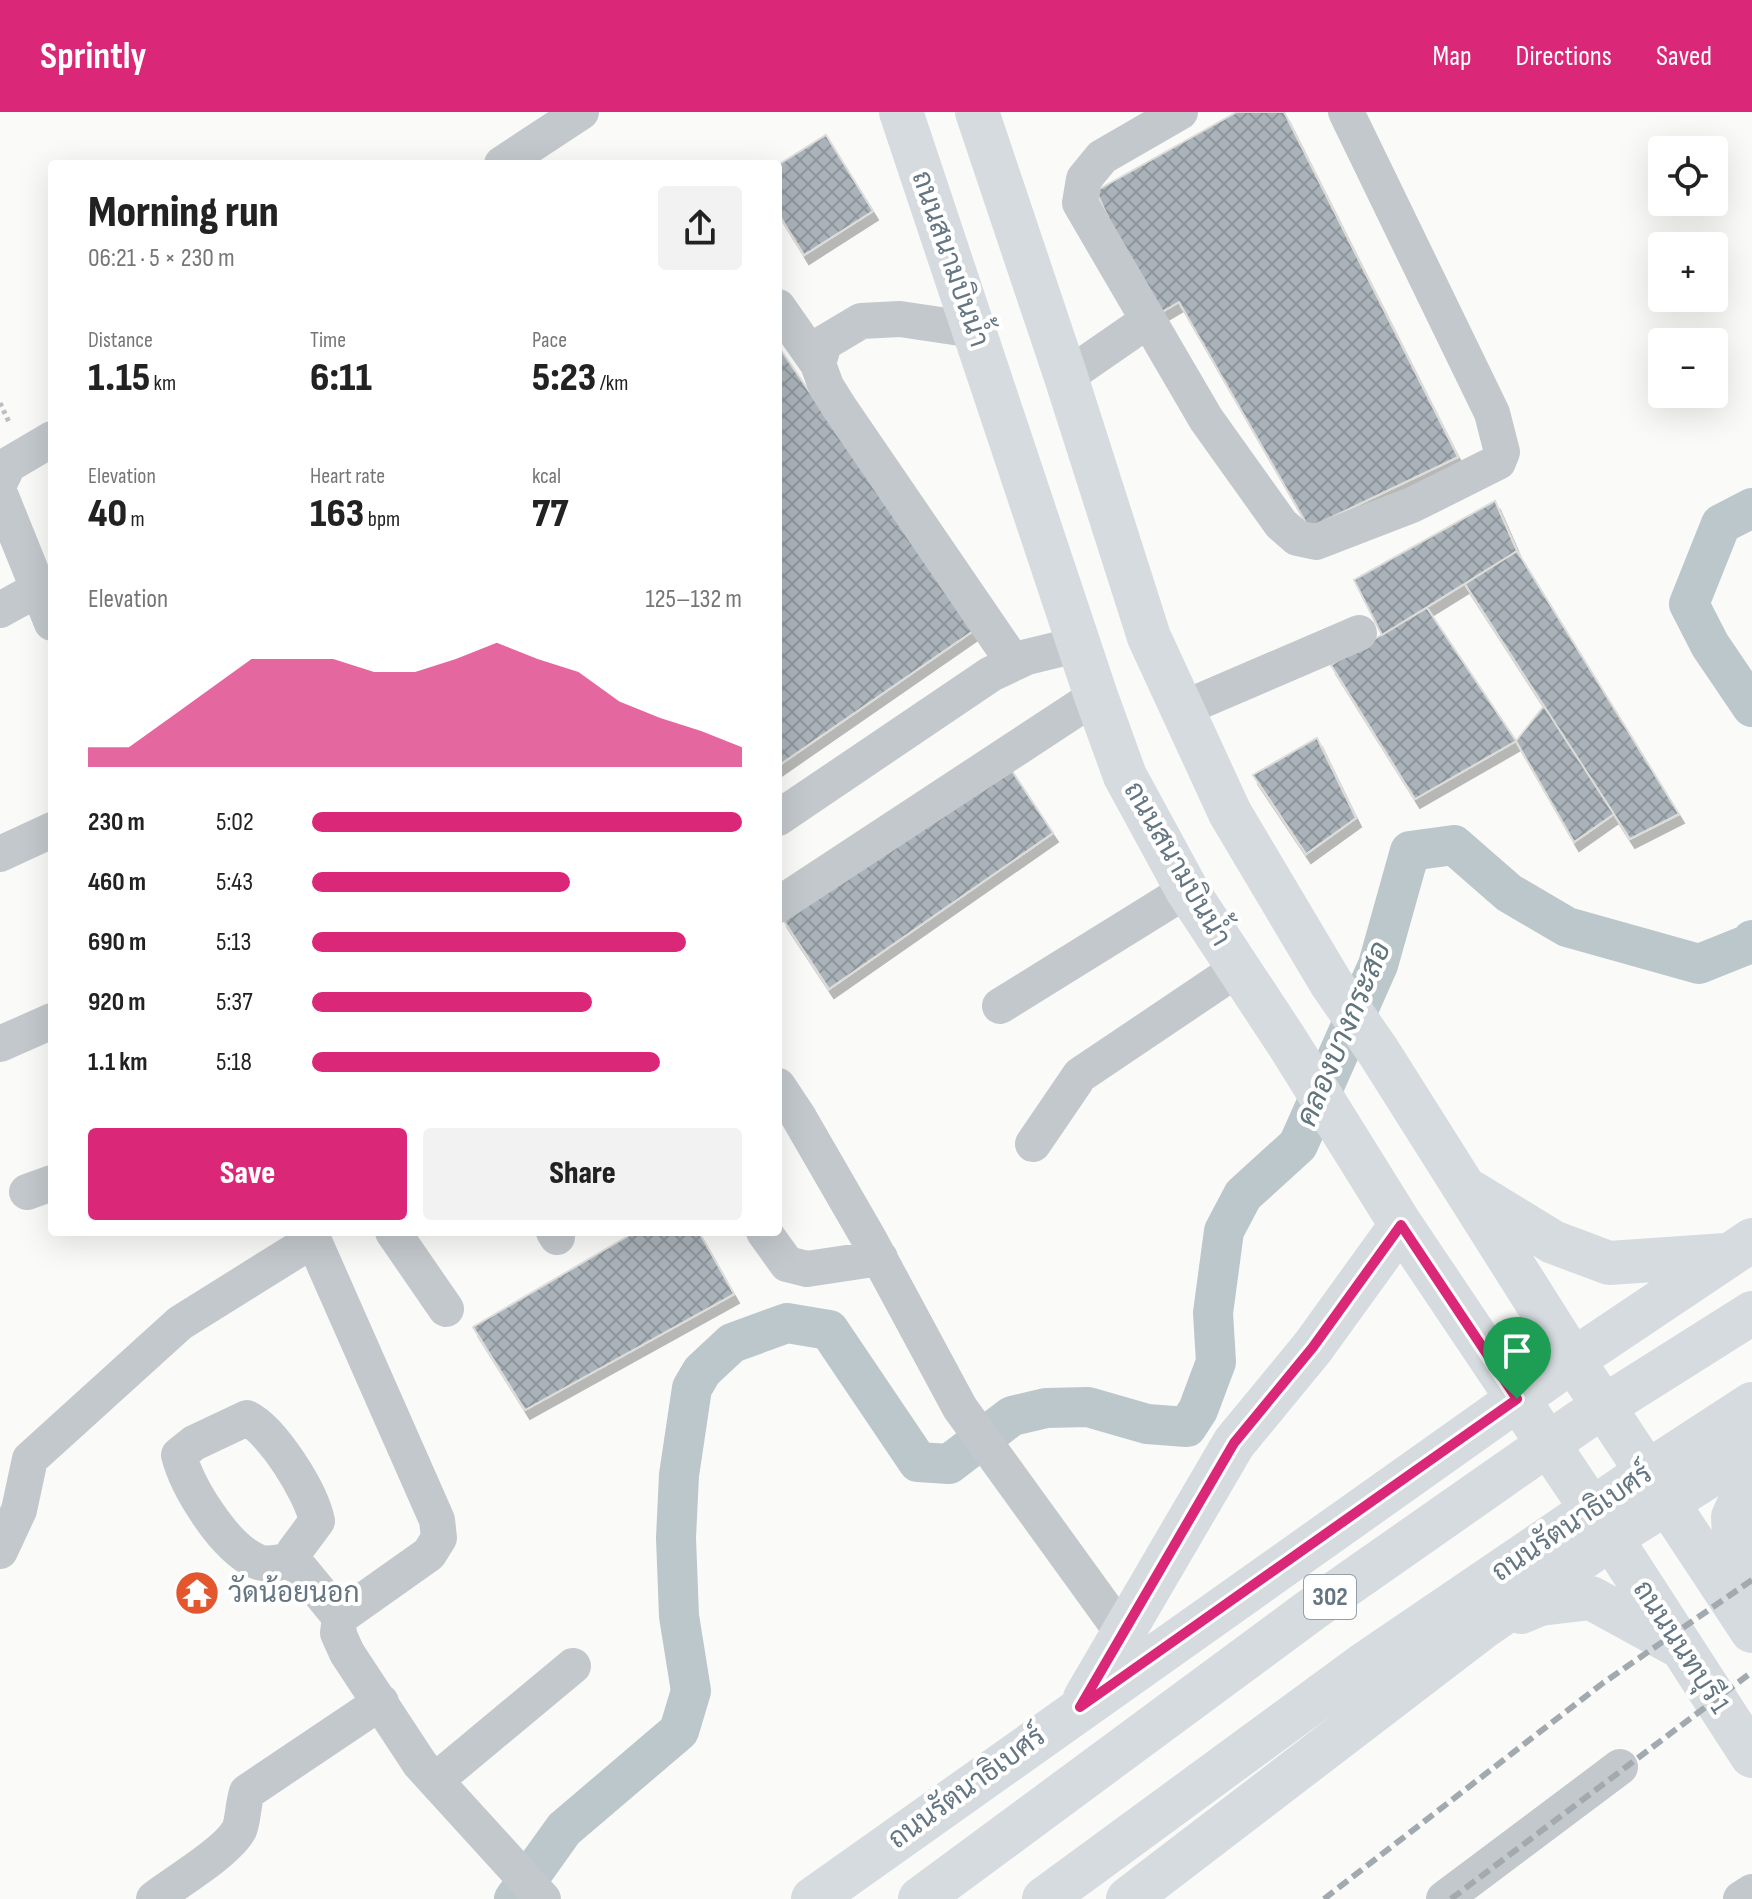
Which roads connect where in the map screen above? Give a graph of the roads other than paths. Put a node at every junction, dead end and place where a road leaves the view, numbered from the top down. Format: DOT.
graph roads {
  1 [pos="581,112"];
  2 [pos="901,112"];
  3 [pos="977,112"];
  4 [pos="1180,112"];
  5 [pos="1346,112"];
  6 [pos="508,160"];
  7 [pos="782,313"];
  8 [pos="1147,321"];
  9 [pos="974,330"];
  10 [pos="818,364"];
  11 [pos="1066,377"];
  12 [pos="48,441"];
  13 [pos="0,482"];
  14 [pos="0,494"];
  15 [pos="38,589"];
  16 [pos="0,610"];
  17 [pos="48,613"];
  18 [pos="1359,633"];
  19 [pos="1080,644"];
  20 [pos="1014,663"];
  21 [pos="1096,696"];
  22 [pos="1182,709"];
  23 [pos="782,815"];
  24 [pos="48,832"];
  25 [pos="0,854"];
  26 [pos="1187,890"];
  27 [pos="782,902"];
  28 [pos="1239,968"];
  29 [pos="1000,1006"];
  30 [pos="48,1023"];
  31 [pos="0,1044"];
  32 [pos="782,1100"];
  33 [pos="788,1122"];
  34 [pos="1033,1144"];
  35 [pos="1464,1188"];
  36 [pos="1401,1225"];
  37 [pos="311,1236"];
  38 [pos="396,1236"];
  39 [pos="767,1236"];
  40 [pos="1740,1248"];
  41 [pos="880,1258"];
  42 [pos="446,1309"];
  43 [pos="1752,1313"];
  44 [pos="1573,1360"];
  45 [pos="1517,1399"];
  46 [pos="1752,1404"];
  47 [pos="1752,1449"];
  48 [pos="15,1464"];
  49 [pos="1752,1476"];
  50 [pos="1667,1503"];
  51 [pos="1611,1538"];
  52 [pos="0,1551"];
  53 [pos="293,1560"];
  54 [pos="340,1617"];
  55 [pos="1745,1621"];
  56 [pos="1482,1628"];
  57 [pos="1122,1632"];
  58 [pos="1680,1646"];
  59 [pos="573,1666"];
  60 [pos="381,1702"];
  61 [pos="1080,1707"];
  62 [pos="1752,1756"];
  63 [pos="1620,1767"];
  64 [pos="436,1780"];
  65 [pos="1752,1892"];
  66 [pos="541,1896"];
  67 [pos="154,1899"];
  68 [pos="813,1899"];
  69 [pos="920,1899"];
  70 [pos="1044,1899"];
  71 [pos="1128,1899"];
  72 [pos="1444,1899"];
  73 [pos="1741,1899"];
  1 -- 6 [label="street"];
  2 -- 9 [label="main road, ถนนสนามบินน้ำ"];
  3 -- 11 [label="main road"];
  4 -- 8 [label="street"];
  5 -- 8 [label="street"];
  7 -- 10 [label="street"];
  8 -- 11 [label="street"];
  9 -- 10 [label="street"];
  9 -- 19 [label="main road, ถนนสนามบินน้ำ"];
  10 -- 20 [label="street"];
  11 -- 22 [label="main road"];
  12 -- 13 [label="street"];
  14 -- 15 [label="street"];
  15 -- 16 [label="street"];
  15 -- 17 [label="street"];
  18 -- 22 [label="street"];
  19 -- 20 [label="street"];
  19 -- 21 [label="main road, ถนนสนามบินน้ำ"];
  20 -- 23 [label="street"];
  21 -- 26 [label="main road, ถนนสนามบินน้ำ"];
  21 -- 27 [label="street"];
  22 -- 35 [label="main road"];
  24 -- 25 [label="street"];
  26 -- 28 [label="main road, ถนนสนามบินน้ำ"];
  26 -- 29 [label="street"];
  28 -- 34 [label="street"];
  28 -- 36 [label="main road, ถนนสนามบินน้ำ"];
  30 -- 31 [label="street"];
  32 -- 33 [label="street"];
  33 -- 41 [label="street"];
  35 -- 40 [label="main road"];
  35 -- 44 [label="main road"];
  36 -- 45 [label="main road, ถนนสนามบินน้ำ"];
  36 -- 57 [label="main road"];
  37 -- 48 [label="street"];
  37 -- 54 [label="street"];
  38 -- 42 [label="street"];
  39 -- 41 [label="street"];
  40 -- 44 [label="main road, ถนนรัตนาธิเบศร์ / 302"];
  41 -- 57 [label="street"];
  43 -- 69 [label="main road, 302"];
  44 -- 45 [label="main road, ถนนรัตนาธิเบศร์ / 302"];
  44 -- 50 [label="main road"];
  45 -- 51 [label="main road, ถนนสนามบินน้ำ"];
  45 -- 61 [label="main road, ถนนรัตนาธิเบศร์ / 302"];
  46 -- 70 [label="main road, ถนนรัตนาธิเบศร์ / 302"];
  47 -- 50 [label="main road, ถนนรัตนาธิเบศร์"];
  48 -- 52 [label="street"];
  49 -- 55 [label="main road"];
  50 -- 51 [label="main road, ถนนรัตนาธิเบศร์"];
  50 -- 55 [label="main road"];
  51 -- 56 [label="main road, ถนนรัตนาธิเบศร์"];
  51 -- 58 [label="main road, ถนนนนทบุรี 1"];
  53 -- 54 [label="street"];
  54 -- 60 [label="street"];
  56 -- 58 [label="main road"];
  56 -- 71 [label="main road, ถนนรัตนาธิเบศร์"];
  57 -- 61 [label="main road"];
  58 -- 62 [label="main road, ถนนนนทบุรี 1"];
  59 -- 64 [label="street"];
  60 -- 64 [label="street"];
  60 -- 67 [label="street"];
  61 -- 68 [label="main road, ถนนรัตนาธิเบศร์ / 302"];
  63 -- 72 [label="street"];
  64 -- 66 [label="street"];
  65 -- 73 [label="street"];
}
